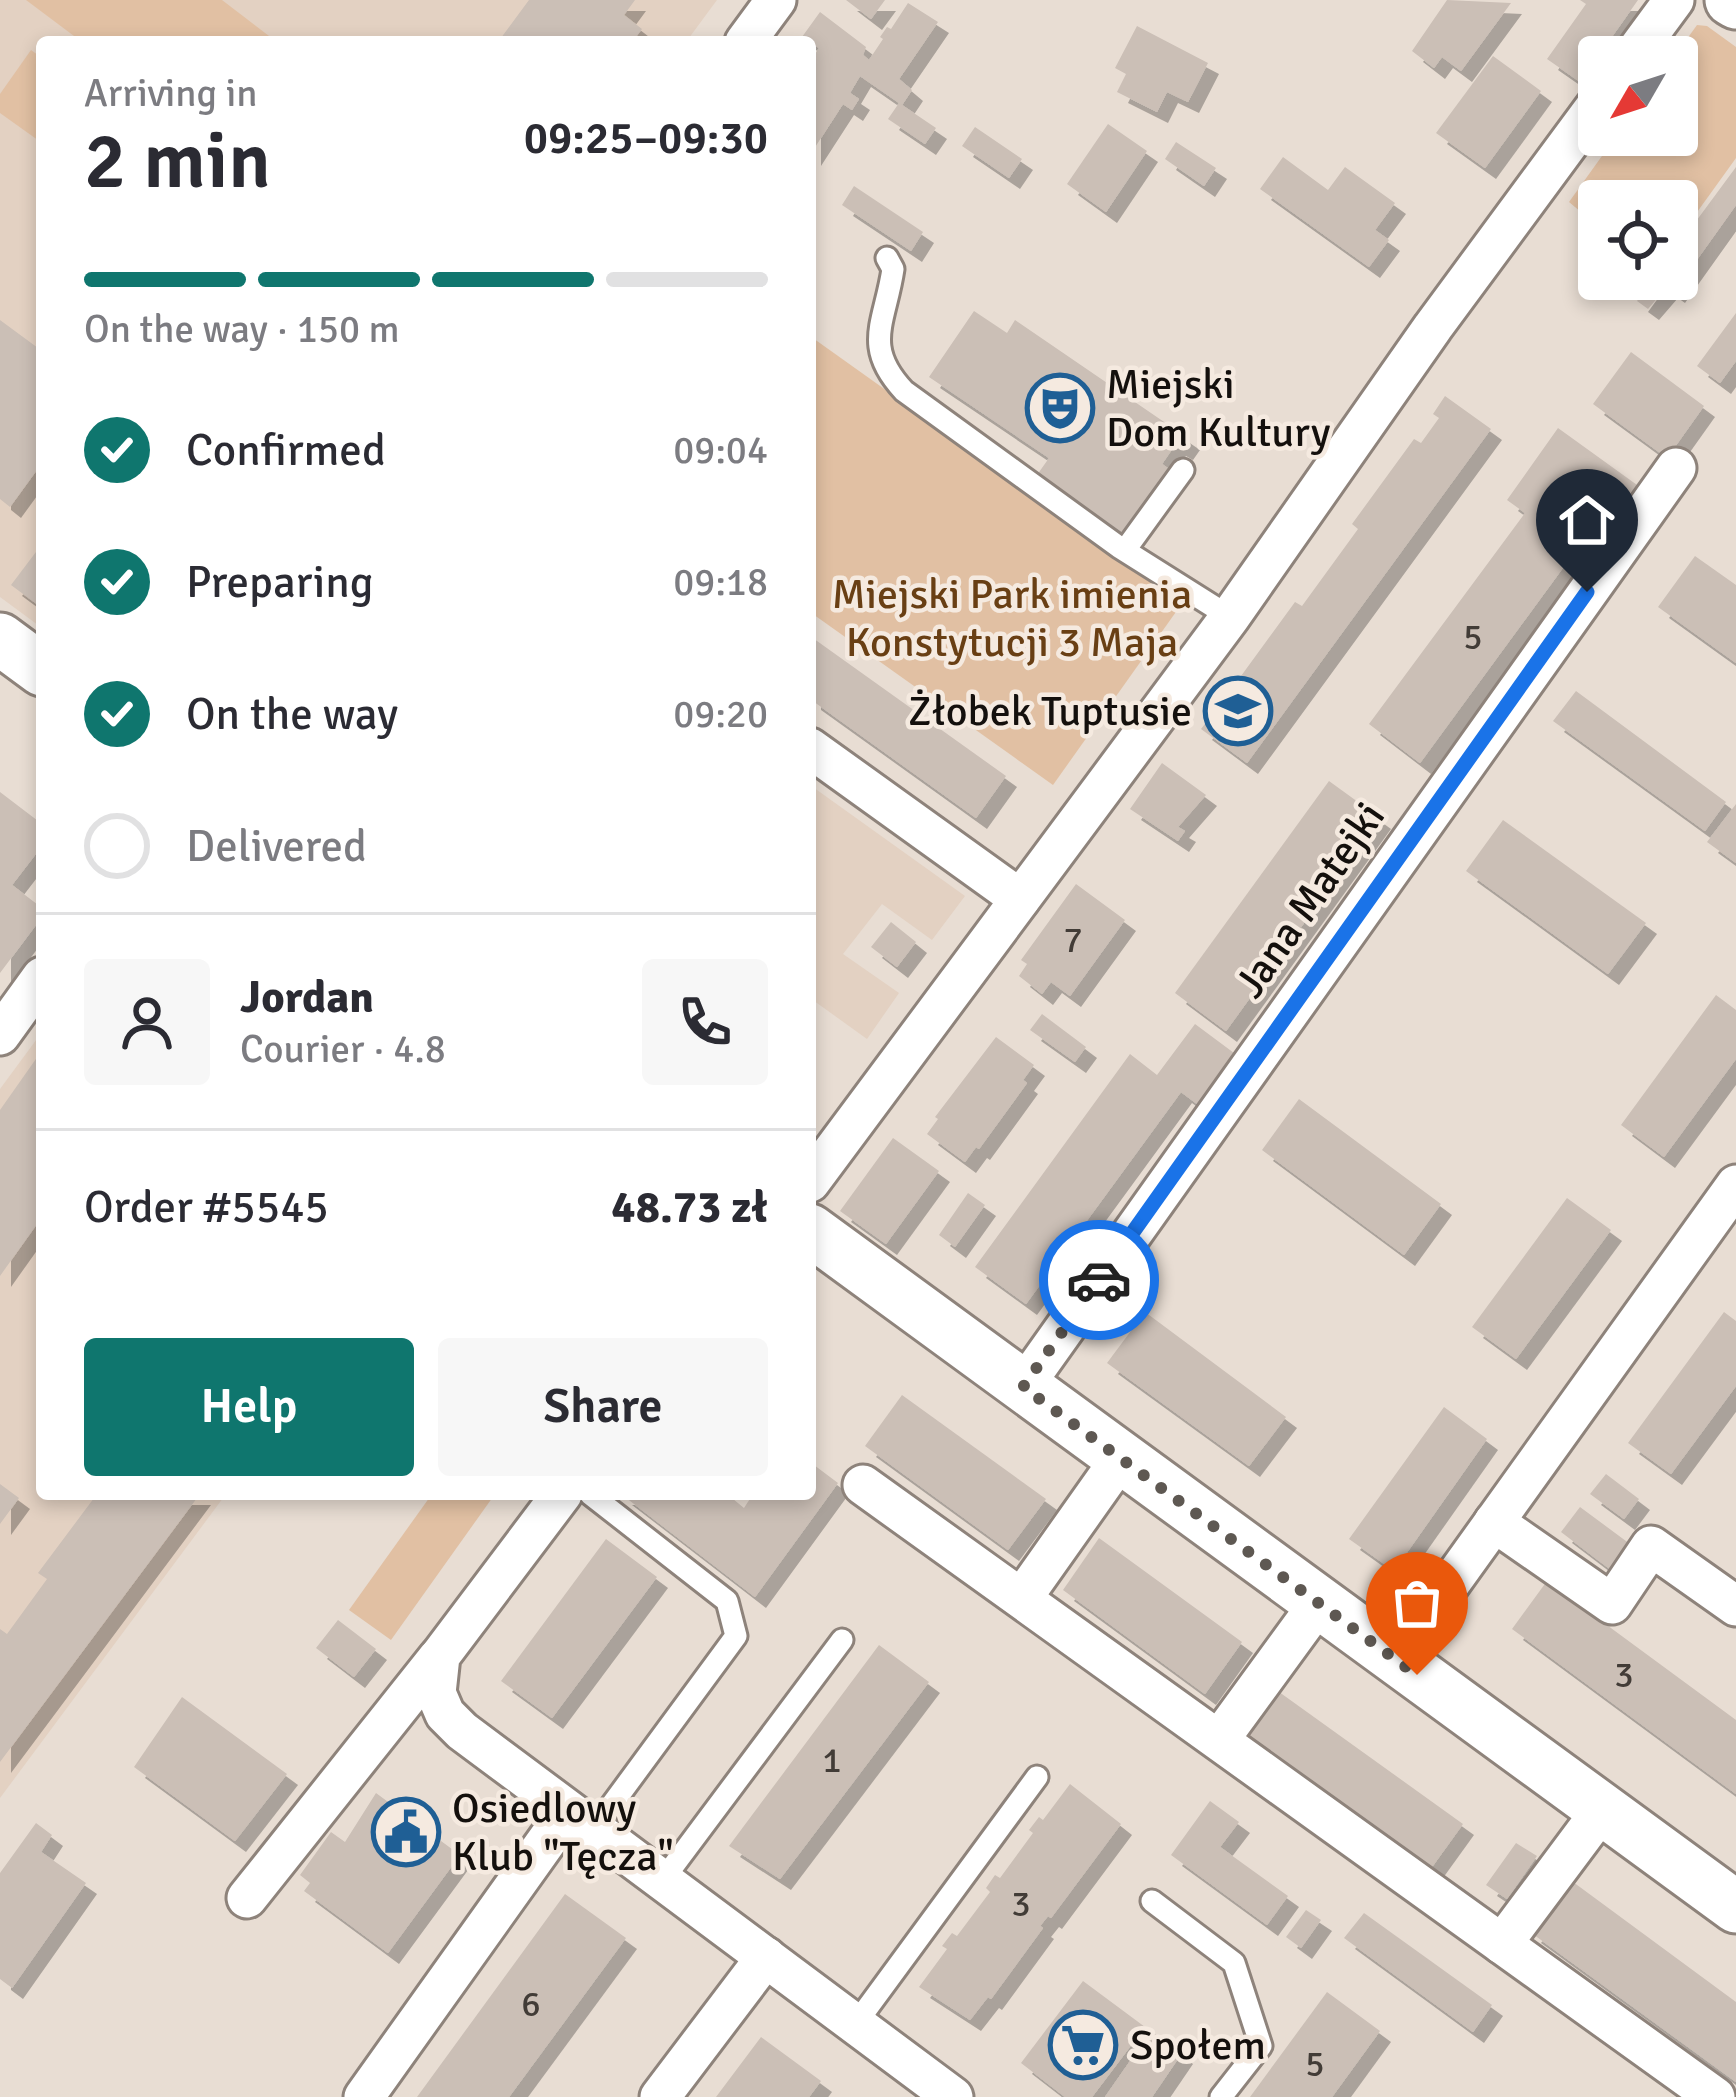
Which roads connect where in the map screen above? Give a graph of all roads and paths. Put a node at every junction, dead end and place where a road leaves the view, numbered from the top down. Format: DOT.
graph roads {
  1 [pos="776,0"];
  2 [pos="1674,0"];
  3 [pos="749,36"];
  4 [pos="1647,36"];
  5 [pos="1578,130"];
  6 [pos="887,258"];
  7 [pos="1676,468"];
  8 [pos="1183,470"];
  9 [pos="1125,550"];
  10 [pos="1230,617"];
  11 [pos="0,640"];
  12 [pos="36,666"];
  13 [pos="816,752"];
  14 [pos="1020,899"];
  15 [pos="36,985"];
  16 [pos="0,1035"];
  17 [pos="816,1174"];
  18 [pos="1736,1185"];
  19 [pos="816,1234"];
  20 [pos="1023,1387"];
  21 [pos="1121,1458"];
  22 [pos="863,1485"];
  23 [pos="557,1500"];
  24 [pos="598,1500"];
  25 [pos="1494,1522"];
  26 [pos="1022,1598"];
  27 [pos="1319,1603"];
  28 [pos="1736,1606"];
  29 [pos="842,1640"];
  30 [pos="440,1656"];
  31 [pos="1396,1659"];
  32 [pos="1219,1740"];
  33 [pos="1037,1777"];
  34 [pos="1602,1810"];
  35 [pos="581,1820"];
  36 [pos="662,1881"];
  37 [pos="247,1898"];
  38 [pos="1152,1901"];
  39 [pos="1736,1907"];
  40 [pos="1502,1944"];
  41 [pos="766,1957"];
  42 [pos="857,2022"];
  43 [pos="945,2094"];
  44 [pos="364,2097"];
  45 [pos="660,2097"];
  46 [pos="1221,2097"];
  47 [pos="1715,2097"];
  1 -- 3 [label="street"];
  2 -- 4 [label="street"];
  5 -- 10 [label="street"];
  6 -- 9 [label="lane"];
  7 -- 20 [label="street, Jana Matejki"];
  8 -- 9 [label="lane"];
  9 -- 10 [label="lane"];
  10 -- 14 [label="street"];
  11 -- 12 [label="street"];
  13 -- 14 [label="street"];
  14 -- 17 [label="street"];
  15 -- 16 [label="street"];
  18 -- 25 [label="street"];
  19 -- 20 [label="street"];
  20 -- 21 [label="street"];
  21 -- 26 [label="street"];
  21 -- 27 [label="street"];
  22 -- 26 [label="street"];
  23 -- 30 [label="street"];
  24 -- 35 [label="lane"];
  25 -- 28 [label="street"];
  25 -- 31 [label="street"];
  26 -- 32 [label="street"];
  27 -- 31 [label="street"];
  27 -- 32 [label="street"];
  29 -- 36 [label="lane"];
  30 -- 35 [label="street"];
  30 -- 37 [label="street"];
  31 -- 34 [label="street"];
  32 -- 40 [label="street"];
  33 -- 42 [label="lane"];
  34 -- 39 [label="street"];
  34 -- 40 [label="street"];
  35 -- 36 [label="street"];
  35 -- 44 [label="street"];
  36 -- 41 [label="street"];
  38 -- 46 [label="lane"];
  40 -- 47 [label="street"];
  41 -- 42 [label="street"];
  41 -- 45 [label="street"];
  42 -- 43 [label="street"];
}
